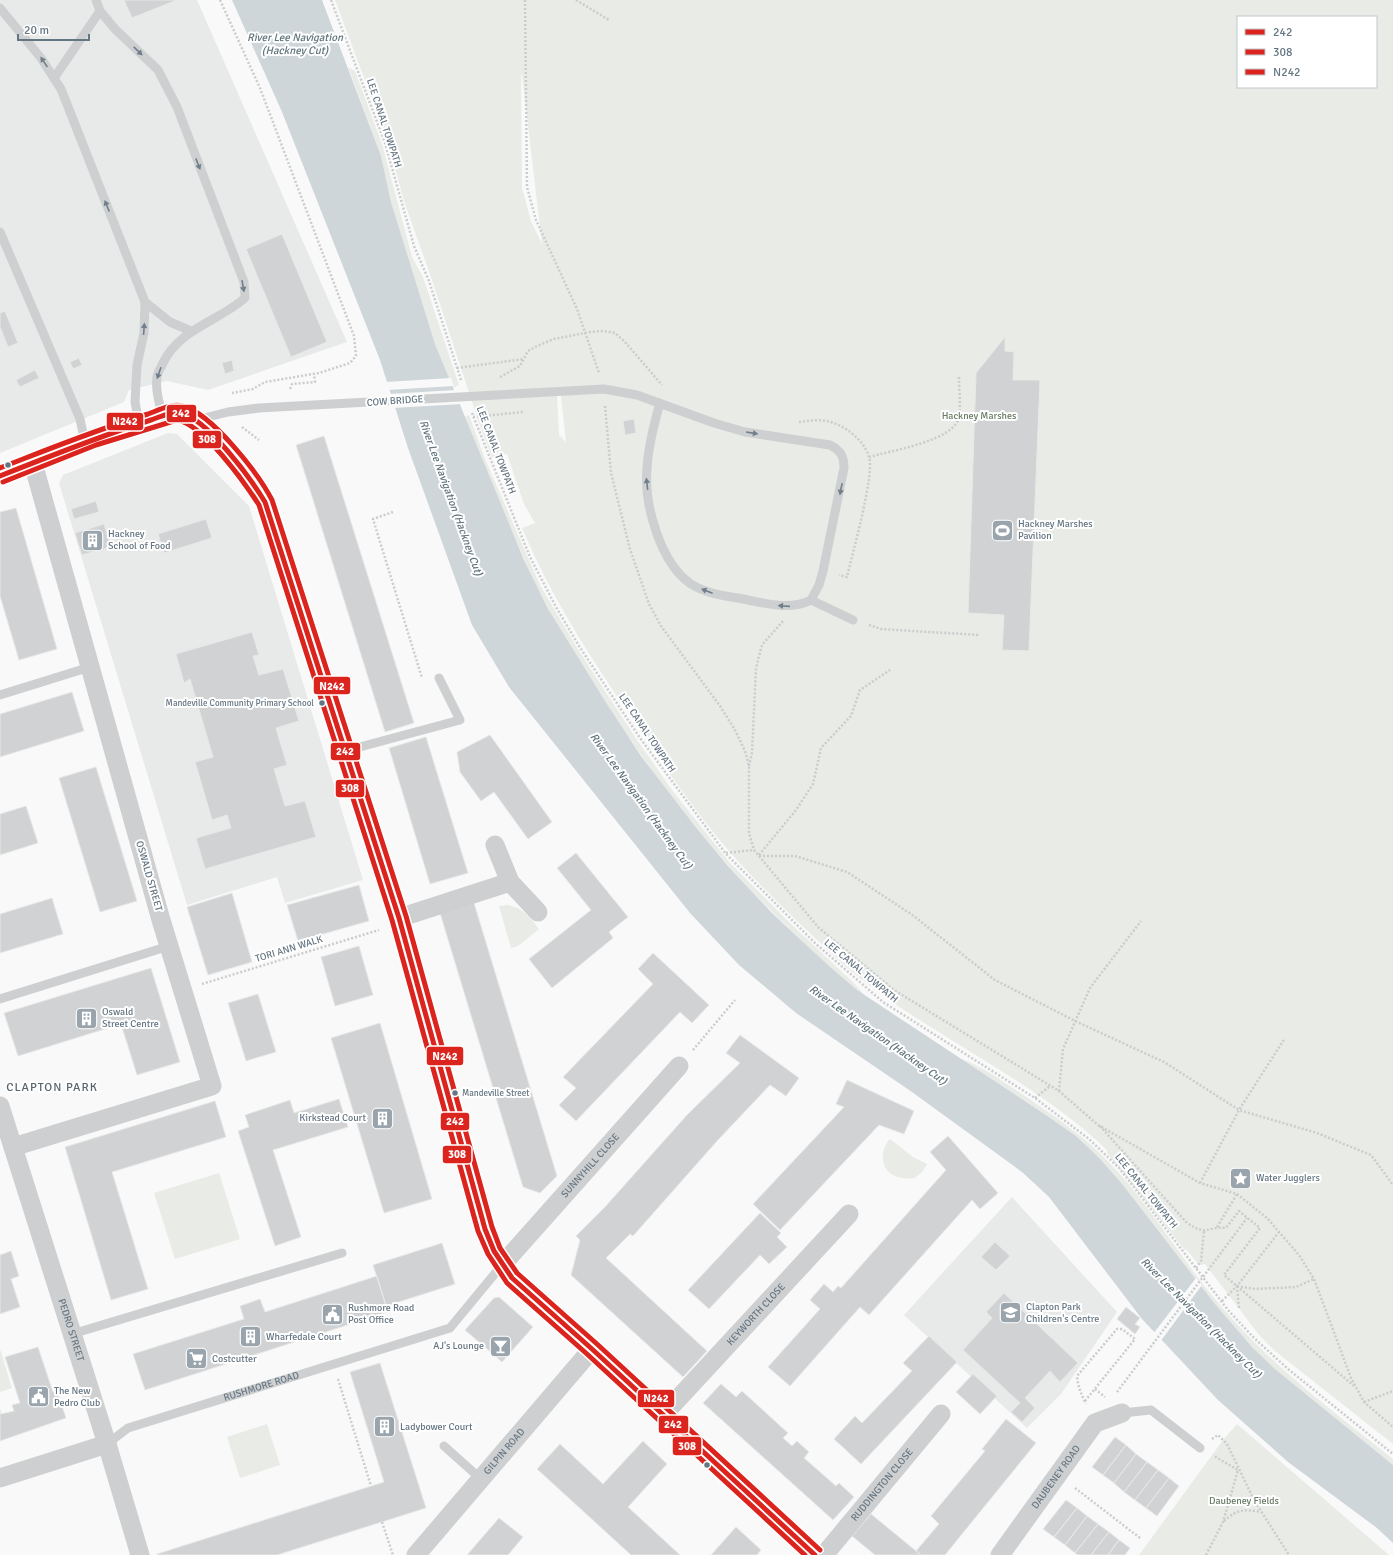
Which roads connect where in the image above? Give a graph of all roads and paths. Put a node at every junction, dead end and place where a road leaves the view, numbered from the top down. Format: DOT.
graph roads {
  1 [pos="96,0"];
  2 [pos="220,0"];
  3 [pos="331,0"];
  4 [pos="525,0"];
  5 [pos="576,0"];
  6 [pos="0,8"];
  7 [pos="100,11"];
  8 [pos="608,20"];
  9 [pos="54,78"];
  10 [pos="0,232"];
  11 [pos="145,302"];
  12 [pos="191,331"];
  13 [pos="590,332"];
  14 [pos="585,333"];
  15 [pos="525,359"];
  16 [pos="314,374"];
  17 [pos="959,377"];
  18 [pos="498,379"];
  19 [pos="604,389"];
  20 [pos="296,393"];
  21 [pos="225,394"];
  22 [pos="660,403"];
  23 [pos="471,411"];
  24 [pos="163,416"];
  25 [pos="189,417"];
  26 [pos="473,417"];
  27 [pos="477,417"];
  28 [pos="139,423"];
  29 [pos="237,423"];
  30 [pos="259,440"];
  31 [pos="85,443"];
  32 [pos="869,456"];
  33 [pos="33,463"];
  34 [pos="0,476"];
  35 [pos="393,512"];
  36 [pos="811,600"];
  37 [pos="795,606"];
  38 [pos="853,620"];
  39 [pos="979,636"];
  40 [pos="90,667"];
  41 [pos="890,670"];
  42 [pos="439,678"];
  43 [pos="0,695"];
  44 [pos="345,751"];
  45 [pos="749,766"];
  46 [pos="494,845"];
  47 [pos="754,850"];
  48 [pos="726,854"];
  49 [pos="758,856"];
  50 [pos="510,882"];
  51 [pos="538,912"];
  52 [pos="400,920"];
  53 [pos="1141,921"];
  54 [pos="169,946"];
  55 [pos="183,990"];
  56 [pos="0,999"];
  57 [pos="735,1000"];
  58 [pos="1075,1021"];
  59 [pos="1285,1038"];
  60 [pos="680,1066"];
  61 [pos="1050,1086"];
  62 [pos="1059,1091"];
  63 [pos="1035,1098"];
  64 [pos="0,1106"];
  65 [pos="1239,1110"];
  66 [pos="1098,1124"];
  67 [pos="13,1147"];
  68 [pos="1200,1183"];
  69 [pos="1393,1185"];
  70 [pos="1237,1194"];
  71 [pos="849,1214"];
  72 [pos="1247,1218"];
  73 [pos="1217,1227"];
  74 [pos="1204,1231"];
  75 [pos="1279,1232"];
  76 [pos="342,1253"];
  77 [pos="502,1265"];
  78 [pos="1196,1268"];
  79 [pos="1314,1279"];
  80 [pos="1237,1286"];
  81 [pos="1222,1301"];
  82 [pos="1239,1309"];
  83 [pos="72,1334"];
  84 [pos="592,1348"];
  85 [pos="334,1364"];
  86 [pos="1356,1388"];
  87 [pos="1095,1389"];
  88 [pos="1393,1391"];
  89 [pos="1115,1395"];
  90 [pos="1084,1401"];
  91 [pos="1364,1402"];
  92 [pos="1116,1407"];
  93 [pos="941,1414"];
  94 [pos="664,1415"];
  95 [pos="1095,1423"];
  96 [pos="1393,1427"];
  97 [pos="107,1444"];
  98 [pos="444,1446"];
  99 [pos="1200,1448"];
  100 [pos="1393,1454"];
  101 [pos="1238,1470"];
  102 [pos="0,1478"];
  103 [pos="481,1479"];
  104 [pos="371,1486"];
  105 [pos="1075,1488"];
  106 [pos="1262,1512"];
  107 [pos="382,1522"];
  108 [pos="1223,1522"];
  109 [pos="1140,1538"];
  110 [pos="140,1555"];
  111 [pos="393,1555"];
  112 [pos="416,1555"];
  113 [pos="816,1555"];
  114 [pos="824,1555"];
  115 [pos="1000,1555"];
  116 [pos="1206,1555"];
  117 [pos="1289,1555"];
  1 -- 7 [label="lane"];
  2 -- 16 [label="path"];
  3 -- 15 [label="path, LEE CANAL TOWPATH"];
  4 -- 14 [label="path"];
  5 -- 8 [label="path"];
  9 -- 6 [label="lane, one-way"];
  7 -- 9 [label="lane"];
  7 -- 12 [label="lane, one-way"];
  11 -- 9 [label="lane, one-way"];
  10 -- 31 [label="lane"];
  11 -- 12 [label="lane"];
  28 -- 11 [label="lane, one-way"];
  12 -- 24 [label="lane, one-way"];
  13 -- 14 [label="path"];
  14 -- 15 [label="path"];
  14 -- 19 [label="path"];
  15 -- 18 [label="path"];
  16 -- 20 [label="path"];
  16 -- 21 [label="path"];
  17 -- 32 [label="path"];
  19 -- 22 [label="lane, COW BRIDGE"];
  19 -- 25 [label="lane, COW BRIDGE"];
  19 -- 45 [label="path"];
  22 -- 36 [label="lane, COW BRIDGE, one-way"];
  37 -- 22 [label="lane, one-way"];
  23 -- 26 [label="path, LEE CANAL TOWPATH"];
  24 -- 25 [label="street"];
  24 -- 28 [label="street"];
  25 -- 44 [label="street"];
  26 -- 27 [label="path"];
  26 -- 48 [label="path, LEE CANAL TOWPATH"];
  28 -- 31 [label="street"];
  29 -- 30 [label="path"];
  31 -- 33 [label="street"];
  33 -- 34 [label="street"];
  33 -- 40 [label="street, OSWALD STREET"];
  35 -- 42 [label="path"];
  36 -- 37 [label="lane"];
  36 -- 38 [label="lane"];
  37 -- 45 [label="path"];
  38 -- 39 [label="path"];
  40 -- 43 [label="lane"];
  40 -- 54 [label="street, OSWALD STREET"];
  41 -- 49 [label="path"];
  42 -- 44 [label="lane"];
  44 -- 52 [label="street"];
  45 -- 47 [label="path"];
  46 -- 50 [label="street"];
  47 -- 48 [label="path"];
  47 -- 49 [label="path"];
  48 -- 63 [label="path, LEE CANAL TOWPATH"];
  49 -- 58 [label="path"];
  49 -- 61 [label="path"];
  50 -- 51 [label="street"];
  50 -- 52 [label="street"];
  52 -- 55 [label="path, TORI ANN WALK"];
  52 -- 77 [label="street"];
  53 -- 58 [label="path"];
  54 -- 55 [label="street, OSWALD STREET"];
  54 -- 56 [label="lane"];
  55 -- 67 [label="street, OSWALD STREET"];
  57 -- 60 [label="path"];
  58 -- 62 [label="path"];
  58 -- 65 [label="path"];
  59 -- 65 [label="path"];
  60 -- 77 [label="street, SUNNYHILL CLOSE"];
  61 -- 62 [label="path"];
  61 -- 63 [label="path"];
  62 -- 66 [label="path"];
  63 -- 78 [label="path, LEE CANAL TOWPATH"];
  64 -- 67 [label="street, PEDRO STREET"];
  65 -- 68 [label="path"];
  65 -- 69 [label="path"];
  66 -- 68 [label="path"];
  66 -- 74 [label="path"];
  67 -- 83 [label="street, PEDRO STREET"];
  68 -- 70 [label="path"];
  70 -- 73 [label="path"];
  70 -- 75 [label="path"];
  71 -- 94 [label="street, KEYWORTH CLOSE"];
  72 -- 73 [label="path"];
  72 -- 80 [label="path"];
  72 -- 89 [label="path"];
  73 -- 74 [label="path"];
  74 -- 78 [label="path"];
  75 -- 79 [label="path"];
  75 -- 80 [label="path"];
  76 -- 83 [label="lane"];
  77 -- 84 [label="street"];
  77 -- 85 [label="lane, RUSHMORE ROAD"];
  78 -- 81 [label="path, LEE CANAL TOWPATH"];
  79 -- 80 [label="path"];
  79 -- 86 [label="path"];
  80 -- 81 [label="path"];
  80 -- 82 [label="path"];
  80 -- 86 [label="path"];
  81 -- 100 [label="path, LEE CANAL TOWPATH"];
  83 -- 97 [label="street, PEDRO STREET"];
  84 -- 94 [label="street"];
  84 -- 103 [label="street, GILPIN ROAD"];
  85 -- 97 [label="lane, RUSHMORE ROAD"];
  85 -- 104 [label="path"];
  86 -- 91 [label="path"];
  87 -- 90 [label="path"];
  87 -- 90 [label="path"];
  87 -- 92 [label="path"];
  88 -- 91 [label="path"];
  90 -- 95 [label="path"];
  91 -- 96 [label="path"];
  92 -- 95 [label="street"];
  92 -- 99 [label="lane"];
  93 -- 114 [label="street, RUDDINGTON CLOSE"];
  94 -- 113 [label="street"];
  95 -- 115 [label="street, DAUBENEY ROAD"];
  97 -- 102 [label="street, RUSHMORE ROAD"];
  97 -- 110 [label="street, PEDRO STREET"];
  98 -- 103 [label="lane"];
  99 -- 101 [label="path"];
  99 -- 101 [label="path"];
  101 -- 106 [label="path"];
  101 -- 108 [label="path"];
  103 -- 112 [label="street, GILPIN ROAD"];
  105 -- 109 [label="path"];
  106 -- 108 [label="path"];
  106 -- 117 [label="path"];
  107 -- 111 [label="path"];
  108 -- 116 [label="path"];
}
